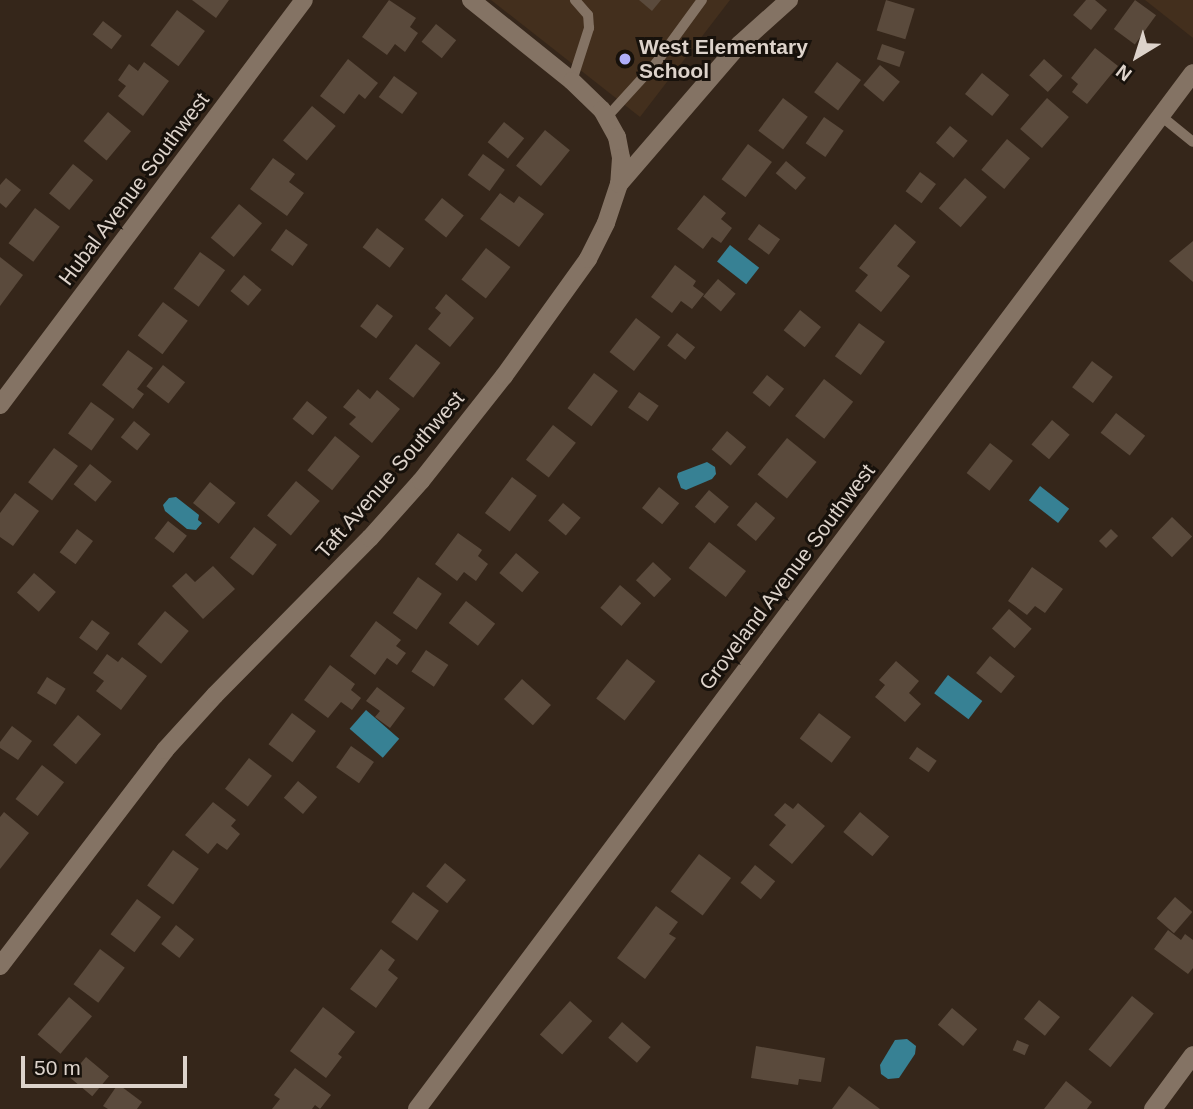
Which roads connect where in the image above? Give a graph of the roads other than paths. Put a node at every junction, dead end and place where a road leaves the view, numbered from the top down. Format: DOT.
graph roads {
  1 [pos="304,0"];
  2 [pos="471,0"];
  3 [pos="575,0"];
  4 [pos="702,0"];
  5 [pos="789,0"];
  6 [pos="1193,73"];
  7 [pos="572,81"];
  8 [pos="1161,116"];
  9 [pos="606,118"];
  10 [pos="1193,142"];
  11 [pos="620,184"];
  12 [pos="0,405"];
  13 [pos="0,966"];
  14 [pos="1193,1055"];
  15 [pos="417,1109"];
  16 [pos="1153,1109"];
  1 -- 12 [label="street, Hubal Avenue Southwest"];
  2 -- 7 [label="street"];
  3 -- 7 [label="lane"];
  4 -- 9 [label="lane"];
  5 -- 11 [label="street, Taft Avenue Southwest"];
  6 -- 8 [label="street, Groveland Avenue Southwest"];
  7 -- 9 [label="street"];
  8 -- 10 [label="lane"];
  8 -- 15 [label="street, Groveland Avenue Southwest"];
  9 -- 11 [label="street"];
  11 -- 13 [label="street, Taft Avenue Southwest"];
  14 -- 16 [label="street"];
}
